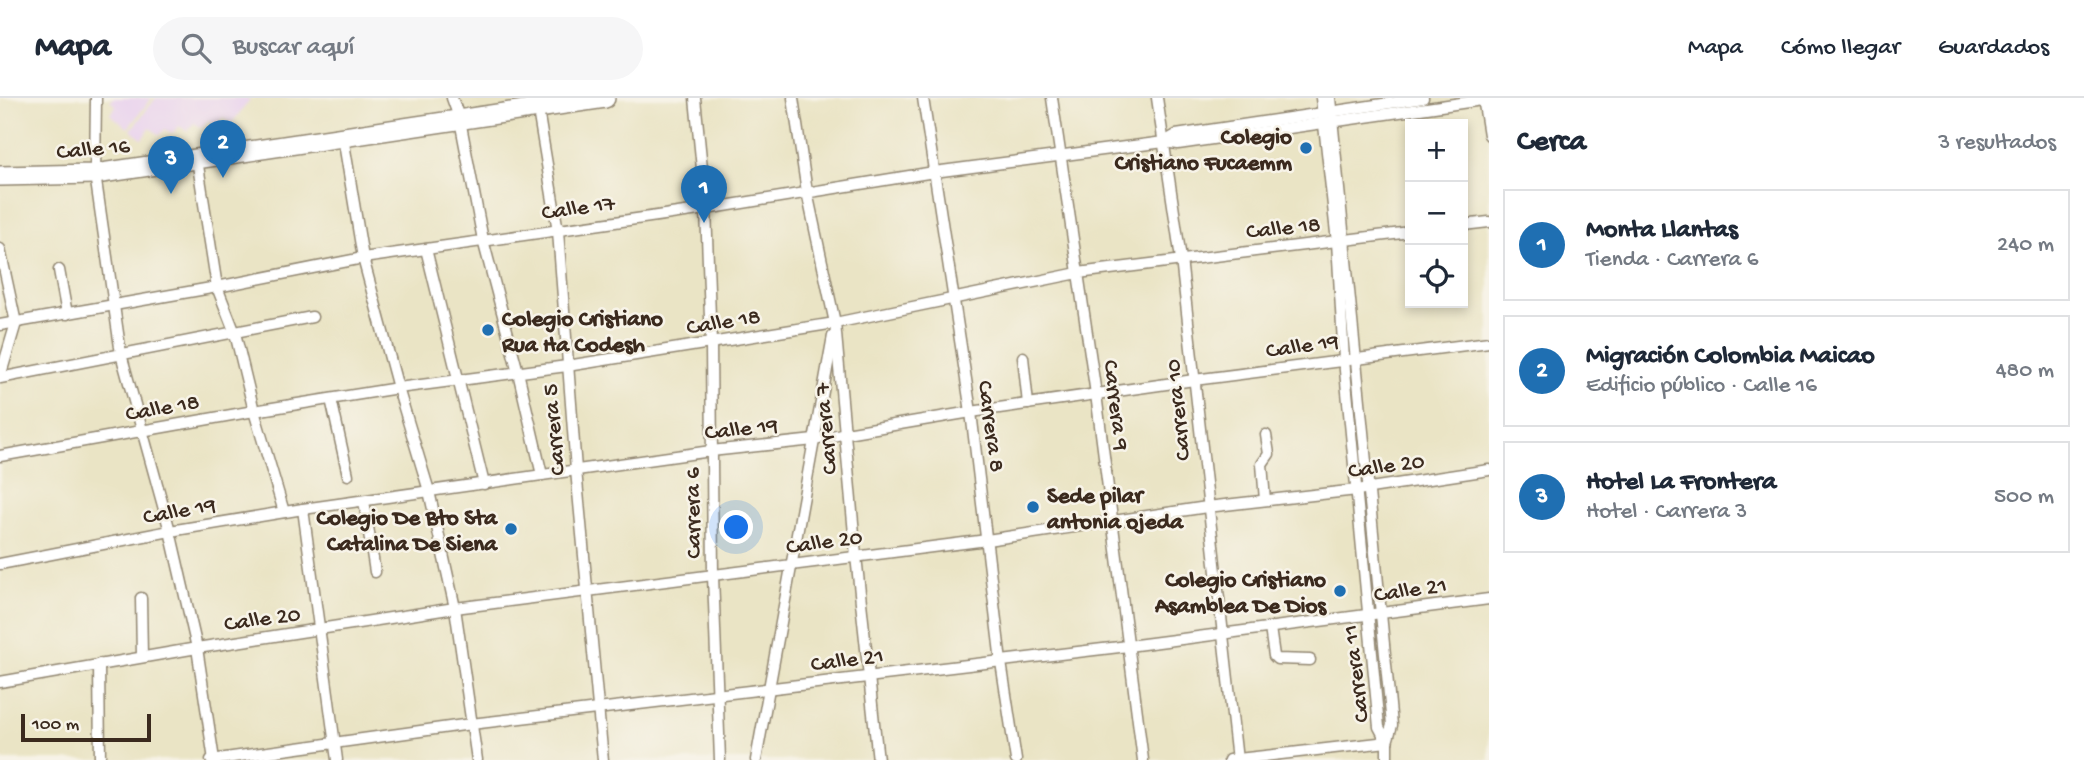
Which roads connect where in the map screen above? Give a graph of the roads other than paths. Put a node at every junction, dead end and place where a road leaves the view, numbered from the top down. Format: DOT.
graph roads {
  1 [pos="96,98"];
  2 [pos="452,98"];
  3 [pos="605,98"];
  4 [pos="695,98"];
  5 [pos="793,98"];
  6 [pos="923,98"];
  7 [pos="1052,98"];
  8 [pos="1157,98"];
  9 [pos="1321,98"];
  10 [pos="1330,98"];
  11 [pos="1423,98"];
  12 [pos="1485,99"];
  13 [pos="1381,101"];
  14 [pos="537,103"];
  15 [pos="1328,117"];
  16 [pos="460,120"];
  17 [pos="1489,135"];
  18 [pos="343,137"];
  19 [pos="1164,142"];
  20 [pos="1061,157"];
  21 [pos="197,159"];
  22 [pos="934,172"];
  23 [pos="95,174"];
  24 [pos="0,176"];
  25 [pos="807,192"];
  26 [pos="706,209"];
  27 [pos="1489,222"];
  28 [pos="1468,224"];
  29 [pos="558,231"];
  30 [pos="1405,233"];
  31 [pos="483,240"];
  32 [pos="1340,241"];
  33 [pos="0,248"];
  34 [pos="426,249"];
  35 [pos="363,258"];
  36 [pos="1181,259"];
  37 [pos="59,270"];
  38 [pos="1078,273"];
  39 [pos="217,287"];
  40 [pos="953,298"];
  41 [pos="113,306"];
  42 [pos="67,314"];
  43 [pos="312,317"];
  44 [pos="16,323"];
  45 [pos="835,323"];
  46 [pos="0,325"];
  47 [pos="235,333"];
  48 [pos="1489,342"];
  49 [pos="710,344"];
  50 [pos="121,354"];
  51 [pos="1023,357"];
  52 [pos="1350,359"];
  53 [pos="567,366"];
  54 [pos="518,372"];
  55 [pos="0,378"];
  56 [pos="1194,380"];
  57 [pos="459,381"];
  58 [pos="398,388"];
  59 [pos="1096,394"];
  60 [pos="331,399"];
  61 [pos="1028,404"];
  62 [pos="254,411"];
  63 [pos="971,412"];
  64 [pos="142,431"];
  65 [pos="846,433"];
  66 [pos="1266,435"];
  67 [pos="814,440"];
  68 [pos="711,451"];
  69 [pos="0,456"];
  70 [pos="576,470"];
  71 [pos="1489,470"];
  72 [pos="348,475"];
  73 [pos="542,475"];
  74 [pos="484,484"];
  75 [pos="1363,489"];
  76 [pos="429,491"];
  77 [pos="364,500"];
  78 [pos="1265,500"];
  79 [pos="1207,507"];
  80 [pos="303,509"];
  81 [pos="284,512"];
  82 [pos="1111,521"];
  83 [pos="170,531"];
  84 [pos="987,540"];
  85 [pos="856,556"];
  86 [pos="0,564"];
  87 [pos="791,566"];
  88 [pos="375,572"];
  89 [pos="713,576"];
  90 [pos="588,591"];
  91 [pos="141,598"];
  92 [pos="1489,599"];
  93 [pos="454,608"];
  94 [pos="1381,613"];
  95 [pos="1368,615"];
  96 [pos="1270,628"];
  97 [pos="321,630"];
  98 [pos="1222,634"];
  99 [pos="1128,646"];
  100 [pos="197,648"];
  101 [pos="142,657"];
  102 [pos="1310,660"];
  103 [pos="1001,662"];
  104 [pos="99,664"];
  105 [pos="869,676"];
  106 [pos="0,682"];
  107 [pos="769,688"];
  108 [pos="718,695"];
  109 [pos="599,710"];
  110 [pos="471,724"];
  111 [pos="1387,742"];
  112 [pos="335,744"];
  113 [pos="100,760"];
  114 [pos="213,760"];
  115 [pos="337,760"];
  116 [pos="478,760"];
  117 [pos="603,760"];
  118 [pos="720,760"];
  119 [pos="756,760"];
  120 [pos="878,760"];
  121 [pos="1016,760"];
  122 [pos="1143,760"];
  123 [pos="1229,760"];
  124 [pos="1237,760"];
  125 [pos="1387,760"];
  1 -- 23 [label="street"];
  2 -- 16 [label="street"];
  3 -- 14 [label="highway, Calle 16"];
  4 -- 26 [label="street, Carrera 6"];
  5 -- 25 [label="street, Carrera 7"];
  6 -- 22 [label="street, Carrera 8"];
  7 -- 20 [label="street, Carrera 9"];
  8 -- 19 [label="street, Carrera 10"];
  9 -- 15 [label="street, Carrera 11"];
  10 -- 15 [label="street, Carrera 11"];
  11 -- 13 [label="street, Calle 17"];
  12 -- 15 [label="street, Calle 17"];
  12 -- 17 [label="street"];
  13 -- 15 [label="street, Calle 17"];
  14 -- 16 [label="highway, Calle 16"];
  14 -- 29 [label="street, Carrera 5"];
  15 -- 19 [label="street, Calle 17"];
  15 -- 32 [label="street, Carrera 11"];
  16 -- 18 [label="highway, Calle 16"];
  16 -- 31 [label="street"];
  18 -- 21 [label="highway, Calle 16"];
  18 -- 35 [label="street"];
  19 -- 20 [label="street, Calle 17"];
  19 -- 36 [label="street, Carrera 10"];
  20 -- 22 [label="street, Calle 17"];
  20 -- 38 [label="street, Carrera 9"];
  21 -- 23 [label="highway, Calle 16"];
  21 -- 39 [label="street"];
  22 -- 25 [label="street, Calle 17"];
  22 -- 40 [label="street, Carrera 8"];
  23 -- 24 [label="highway, Calle 16"];
  23 -- 41 [label="street"];
  25 -- 26 [label="street, Calle 17"];
  25 -- 45 [label="street, Carrera 7"];
  26 -- 29 [label="street, Calle 17"];
  26 -- 49 [label="street, Carrera 6"];
  27 -- 28 [label="street"];
  29 -- 31 [label="street, Calle 17"];
  29 -- 53 [label="street, Carrera 5"];
  30 -- 32 [label="street, Calle 18"];
  31 -- 34 [label="street, Calle 17"];
  31 -- 54 [label="street"];
  32 -- 36 [label="street, Calle 18"];
  32 -- 52 [label="street, Carrera 11"];
  33 -- 44 [label="street"];
  34 -- 35 [label="street, Calle 17"];
  34 -- 57 [label="street"];
  35 -- 39 [label="street, Calle 17"];
  35 -- 58 [label="street"];
  36 -- 38 [label="street, Calle 18"];
  36 -- 56 [label="street, Carrera 10"];
  37 -- 42 [label="street"];
  38 -- 40 [label="street, Calle 18"];
  38 -- 59 [label="street, Carrera 9"];
  39 -- 41 [label="street, Calle 17"];
  39 -- 47 [label="street"];
  40 -- 45 [label="street, Calle 18"];
  40 -- 63 [label="street, Carrera 8"];
  41 -- 42 [label="street, Calle 17"];
  41 -- 50 [label="street"];
  42 -- 44 [label="street, Calle 17"];
  43 -- 47 [label="street"];
  44 -- 46 [label="street, Calle 17"];
  44 -- 55 [label="street"];
  45 -- 49 [label="street, Calle 18"];
  45 -- 65 [label="street, Carrera 7"];
  45 -- 67 [label="street"];
  47 -- 50 [label="street"];
  47 -- 62 [label="street"];
  48 -- 52 [label="street, Calle 19"];
  49 -- 53 [label="street, Calle 18"];
  49 -- 68 [label="street, Carrera 6"];
  50 -- 55 [label="street"];
  50 -- 64 [label="street"];
  51 -- 61 [label="street"];
  52 -- 56 [label="street, Calle 19"];
  52 -- 75 [label="street, Carrera 11"];
  53 -- 54 [label="street, Calle 18"];
  53 -- 70 [label="street, Carrera 5"];
  54 -- 57 [label="street, Calle 18"];
  54 -- 73 [label="street"];
  56 -- 59 [label="street, Calle 19"];
  56 -- 79 [label="street, Carrera 10"];
  57 -- 58 [label="street, Calle 18"];
  57 -- 74 [label="street"];
  58 -- 60 [label="street, Calle 18"];
  58 -- 76 [label="street"];
  59 -- 61 [label="street, Calle 19"];
  59 -- 82 [label="street, Carrera 9"];
  60 -- 62 [label="street, Calle 18"];
  60 -- 72 [label="street"];
  61 -- 63 [label="street, Calle 19"];
  62 -- 64 [label="street, Calle 18"];
  62 -- 81 [label="street"];
  63 -- 65 [label="street, Calle 19"];
  63 -- 84 [label="street, Carrera 8"];
  64 -- 69 [label="street, Calle 18"];
  64 -- 83 [label="street"];
  65 -- 67 [label="street, Calle 19"];
  65 -- 85 [label="street, Carrera 7"];
  66 -- 78 [label="street"];
  67 -- 68 [label="street, Calle 19"];
  67 -- 87 [label="street"];
  68 -- 70 [label="street, Calle 19"];
  68 -- 89 [label="street, Carrera 6"];
  70 -- 73 [label="street, Calle 19"];
  70 -- 90 [label="street, Carrera 5"];
  71 -- 75 [label="street, Calle 20"];
  73 -- 74 [label="street, Calle 19"];
  74 -- 76 [label="street, Calle 19"];
  75 -- 78 [label="street, Calle 20"];
  75 -- 94 [label="street, Carrera 11"];
  75 -- 95 [label="street, Carrera 11"];
  76 -- 77 [label="street, Calle 19"];
  76 -- 93 [label="street"];
  77 -- 80 [label="street, Calle 19"];
  77 -- 88 [label="street"];
  78 -- 79 [label="street, Calle 20"];
  79 -- 82 [label="street, Calle 20"];
  79 -- 98 [label="street, Carrera 10"];
  80 -- 81 [label="street, Calle 19"];
  80 -- 97 [label="street"];
  81 -- 83 [label="street, Calle 19"];
  82 -- 84 [label="street, Calle 20"];
  82 -- 99 [label="street, Carrera 9"];
  83 -- 86 [label="street, Calle 19"];
  83 -- 100 [label="street"];
  84 -- 85 [label="street, Calle 20"];
  84 -- 103 [label="street, Carrera 8"];
  85 -- 87 [label="street, Calle 20"];
  85 -- 105 [label="street, Carrera 7"];
  87 -- 89 [label="street, Calle 20"];
  87 -- 107 [label="street"];
  89 -- 90 [label="street, Calle 20"];
  89 -- 108 [label="street, Carrera 6"];
  90 -- 93 [label="street, Calle 20"];
  90 -- 109 [label="street, Carrera 5"];
  91 -- 101 [label="street"];
  92 -- 94 [label="street, Calle 21"];
  93 -- 97 [label="street, Calle 20"];
  93 -- 110 [label="street"];
  94 -- 95 [label="street, Calle 21"];
  94 -- 111 [label="street, Carrera 11"];
  95 -- 96 [label="street, Calle 21"];
  95 -- 111 [label="street, Carrera 11"];
  96 -- 98 [label="street, Calle 21"];
  96 -- 102 [label="street"];
  97 -- 100 [label="street, Calle 20"];
  97 -- 112 [label="street"];
  98 -- 99 [label="street, Calle 21"];
  98 -- 124 [label="street, Carrera 10"];
  99 -- 103 [label="street, Calle 21"];
  99 -- 122 [label="street, Carrera 9"];
  100 -- 101 [label="street, Calle 20"];
  100 -- 114 [label="street"];
  101 -- 104 [label="street, Calle 20"];
  103 -- 105 [label="street, Calle 21"];
  103 -- 121 [label="street, Carrera 8"];
  104 -- 106 [label="street, Calle 20"];
  104 -- 113 [label="street"];
  105 -- 107 [label="street, Calle 21"];
  105 -- 120 [label="street, Carrera 7"];
  107 -- 108 [label="street, Calle 21"];
  107 -- 119 [label="street"];
  108 -- 109 [label="street, Calle 21"];
  108 -- 118 [label="street, Carrera 6"];
  109 -- 110 [label="street, Calle 21"];
  109 -- 117 [label="street, Carrera 5"];
  110 -- 112 [label="street, Calle 21"];
  110 -- 116 [label="street"];
  111 -- 124 [label="street"];
  111 -- 125 [label="street, Carrera 11"];
  112 -- 114 [label="street, Calle 21"];
  112 -- 115 [label="street"];
  123 -- 124 [label="street"];
}
